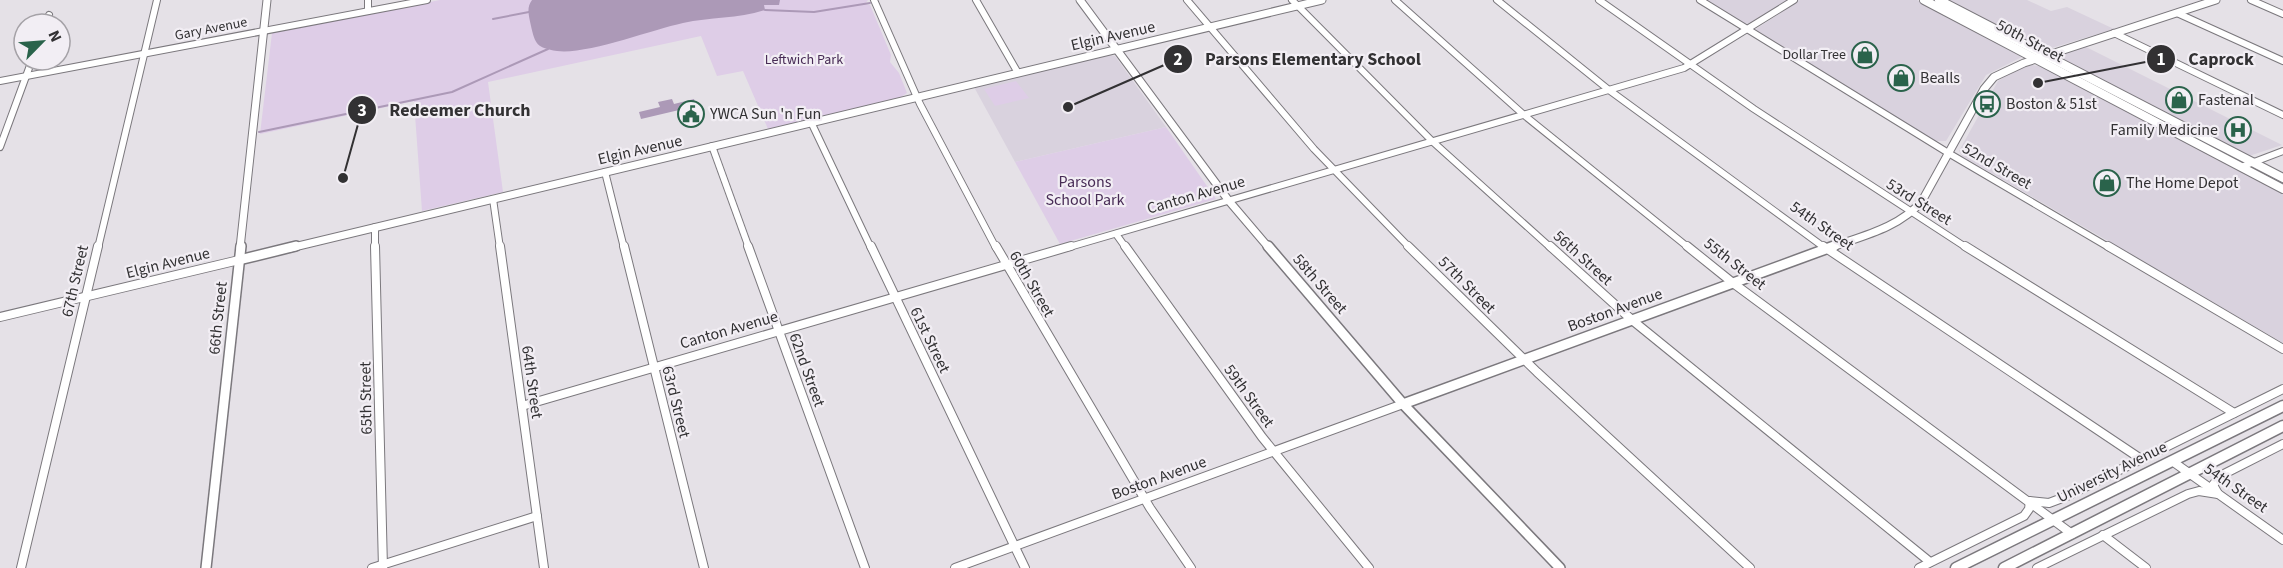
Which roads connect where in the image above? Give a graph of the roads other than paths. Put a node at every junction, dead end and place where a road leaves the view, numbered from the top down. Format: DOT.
graph roads {
  1 [pos="157,0"];
  2 [pos="267,0"];
  3 [pos="368,0"];
  4 [pos="427,0"];
  5 [pos="874,0"];
  6 [pos="976,0"];
  7 [pos="1080,0"];
  8 [pos="1187,0"];
  9 [pos="1322,0"];
  10 [pos="1395,0"];
  11 [pos="1497,0"];
  12 [pos="1599,0"];
  13 [pos="1700,0"];
  14 [pos="1794,0"];
  15 [pos="1924,0"];
  16 [pos="1939,0"];
  17 [pos="2216,0"];
  18 [pos="2251,0"];
  19 [pos="1294,3"];
  20 [pos="368,11"];
  21 [pos="2177,13"];
  22 [pos="2283,14"];
  23 [pos="1210,27"];
  24 [pos="1747,30"];
  25 [pos="264,31"];
  26 [pos="2114,33"];
  27 [pos="1116,49"];
  28 [pos="143,54"];
  29 [pos="2045,55"];
  30 [pos="2035,59"];
  31 [pos="2283,61"];
  32 [pos="1689,66"];
  33 [pos="28,72"];
  34 [pos="1018,73"];
  35 [pos="26,76"];
  36 [pos="0,81"];
  37 [pos="1609,90"];
  38 [pos="917,97"];
  39 [pos="1524,115"];
  40 [pos="2283,115"];
  41 [pos="811,122"];
  42 [pos="1432,141"];
  43 [pos="712,146"];
  44 [pos="0,147"];
  45 [pos="2283,151"];
  46 [pos="1950,154"];
  47 [pos="2253,163"];
  48 [pos="2241,167"];
  49 [pos="1334,170"];
  50 [pos="605,172"];
  51 [pos="2283,178"];
  52 [pos="2283,189"];
  53 [pos="493,199"];
  54 [pos="1229,201"];
  55 [pos="1911,214"];
  56 [pos="375,227"];
  57 [pos="1116,234"];
  58 [pos="1827,249"];
  59 [pos="239,260"];
  60 [pos="1006,266"];
  61 [pos="1733,283"];
  62 [pos="85,297"];
  63 [pos="895,297"];
  64 [pos="0,317"];
  65 [pos="1632,320"];
  66 [pos="778,331"];
  67 [pos="2283,349"];
  68 [pos="1522,360"];
  69 [pos="654,367"];
  70 [pos="2283,389"];
  71 [pos="1403,404"];
  72 [pos="522,406"];
  73 [pos="2283,406"];
  74 [pos="2234,413"];
  75 [pos="2283,426"];
  76 [pos="2283,444"];
  77 [pos="1274,451"];
  78 [pos="2140,459"];
  79 [pos="2172,461"];
  80 [pos="2189,474"];
  81 [pos="2218,494"];
  82 [pos="1145,499"];
  83 [pos="2030,501"];
  84 [pos="537,516"];
  85 [pos="2054,519"];
  86 [pos="2072,534"];
  87 [pos="2103,535"];
  88 [pos="2283,540"];
  89 [pos="1015,546"];
  90 [pos="1930,562"];
  91 [pos="383,566"];
  92 [pos="21,568"];
  93 [pos="206,568"];
  94 [pos="372,568"];
  95 [pos="544,568"];
  96 [pos="704,568"];
  97 [pos="865,568"];
  98 [pos="955,568"];
  99 [pos="1025,568"];
  100 [pos="1191,568"];
  101 [pos="1369,568"];
  102 [pos="1560,568"];
  103 [pos="1749,568"];
  104 [pos="1919,568"];
  105 [pos="1956,568"];
  106 [pos="2004,568"];
  107 [pos="2037,568"];
  108 [pos="2146,568"];
  1 -- 28 [label="street, 67th Street"];
  2 -- 25 [label="street, 66th Street"];
  3 -- 20 [label="street"];
  4 -- 20 [label="street, Gary Avenue"];
  5 -- 38 [label="street, 60th Street"];
  6 -- 34 [label="street"];
  7 -- 27 [label="street, 58th Street"];
  8 -- 23 [label="street, 57th Street"];
  9 -- 19 [label="street, Elgin Avenue"];
  10 -- 39 [label="street, 55th Street"];
  11 -- 37 [label="street, 54th Street"];
  12 -- 32 [label="street, 53rd Street"];
  13 -- 24 [label="street, 52nd Street"];
  14 -- 24 [label="street, Canton Avenue"];
  15 -- 30 [label="main road, 50th Street"];
  16 -- 29 [label="main road, 50th Street"];
  17 -- 21 [label="street, Boston Avenue"];
  18 -- 22 [label="street"];
  19 -- 23 [label="street, Elgin Avenue"];
  19 -- 42 [label="street, 56th Street"];
  20 -- 25 [label="street, Gary Avenue"];
  21 -- 26 [label="street, Boston Avenue"];
  21 -- 31 [label="street"];
  23 -- 27 [label="street, Elgin Avenue"];
  23 -- 49 [label="street, 57th Street"];
  24 -- 32 [label="street, Canton Avenue"];
  24 -- 46 [label="street, 52nd Street"];
  25 -- 28 [label="street, Gary Avenue"];
  25 -- 59 [label="street, 66th Street"];
  26 -- 29 [label="street, Boston Avenue"];
  26 -- 40 [label="street"];
  27 -- 34 [label="street, Elgin Avenue"];
  27 -- 54 [label="street, 58th Street"];
  28 -- 35 [label="street, Gary Avenue"];
  28 -- 62 [label="street, 67th Street"];
  29 -- 30 [label="street, Boston Avenue"];
  29 -- 47 [label="main road, 50th Street"];
  30 -- 46 [label="street, Boston Avenue"];
  30 -- 48 [label="main road, 50th Street"];
  32 -- 37 [label="street, Canton Avenue"];
  32 -- 55 [label="street, 53rd Street"];
  33 -- 35 [label="street"];
  34 -- 38 [label="street, Elgin Avenue"];
  35 -- 36 [label="street, Gary Avenue"];
  35 -- 44 [label="street"];
  37 -- 39 [label="street, Canton Avenue"];
  37 -- 58 [label="street, 54th Street"];
  38 -- 41 [label="street, Elgin Avenue"];
  38 -- 60 [label="street, 60th Street"];
  39 -- 42 [label="street, Canton Avenue"];
  39 -- 61 [label="street, 55th Street"];
  41 -- 43 [label="street, Elgin Avenue"];
  41 -- 63 [label="street, 61st Street"];
  42 -- 49 [label="street, Canton Avenue"];
  42 -- 65 [label="street, 56th Street"];
  43 -- 50 [label="street, Elgin Avenue"];
  43 -- 66 [label="street, 62nd Street"];
  45 -- 47 [label="street"];
  46 -- 55 [label="street, Boston Avenue"];
  46 -- 67 [label="street, 52nd Street"];
  47 -- 48 [label="street"];
  47 -- 51 [label="main road, 50th Street"];
  48 -- 52 [label="main road, 50th Street"];
  49 -- 54 [label="street, Canton Avenue"];
  49 -- 68 [label="street, 57th Street"];
  50 -- 53 [label="street, Elgin Avenue"];
  50 -- 69 [label="street, 63rd Street"];
  53 -- 56 [label="street, Elgin Avenue"];
  53 -- 72 [label="street, 64th Street"];
  54 -- 57 [label="street, Canton Avenue"];
  54 -- 71 [label="street, 58th Street"];
  55 -- 58 [label="street, Boston Avenue"];
  55 -- 74 [label="street, 53rd Street"];
  56 -- 59 [label="street, Elgin Avenue"];
  56 -- 91 [label="street, 65th Street"];
  57 -- 60 [label="street, Canton Avenue"];
  57 -- 77 [label="street, 59th Street"];
  58 -- 61 [label="street, Boston Avenue"];
  58 -- 78 [label="street, 54th Street"];
  59 -- 62 [label="street, Elgin Avenue"];
  59 -- 93 [label="street, 66th Street"];
  60 -- 63 [label="street, Canton Avenue"];
  60 -- 82 [label="street, 60th Street"];
  61 -- 65 [label="street, Boston Avenue"];
  61 -- 83 [label="street, 55th Street"];
  62 -- 64 [label="street, Elgin Avenue"];
  62 -- 92 [label="street, 67th Street"];
  63 -- 66 [label="street, Canton Avenue"];
  63 -- 89 [label="street, 61st Street"];
  65 -- 68 [label="street, Boston Avenue"];
  65 -- 90 [label="street, 56th Street"];
  66 -- 69 [label="street, Canton Avenue"];
  66 -- 97 [label="street, 62nd Street"];
  68 -- 71 [label="street, Boston Avenue"];
  68 -- 103 [label="street, 57th Street"];
  69 -- 72 [label="street, Canton Avenue"];
  69 -- 96 [label="street, 63rd Street"];
  70 -- 74 [label="street"];
  71 -- 77 [label="street, Boston Avenue"];
  71 -- 102 [label="street, 58th Street"];
  72 -- 84 [label="street, 64th Street"];
  73 -- 79 [label="main road, University Avenue"];
  74 -- 78 [label="street"];
  75 -- 80 [label="main road"];
  76 -- 81 [label="street"];
  77 -- 82 [label="street, Boston Avenue"];
  77 -- 101 [label="street, 59th Street"];
  78 -- 83 [label="street"];
  79 -- 80 [label="street, 54th Street"];
  79 -- 85 [label="main road, University Avenue"];
  80 -- 81 [label="street, 54th Street"];
  80 -- 86 [label="main road"];
  81 -- 87 [label="street"];
  81 -- 88 [label="street, 54th Street"];
  82 -- 89 [label="street, Boston Avenue"];
  82 -- 100 [label="street, 60th Street"];
  83 -- 85 [label="street, 55th Street"];
  83 -- 90 [label="street"];
  84 -- 91 [label="street"];
  84 -- 95 [label="street, 64th Street"];
  85 -- 86 [label="street, 55th Street"];
  85 -- 105 [label="main road, University Avenue"];
  86 -- 106 [label="main road"];
  87 -- 107 [label="street"];
  87 -- 108 [label="street"];
  89 -- 98 [label="street, Boston Avenue"];
  89 -- 99 [label="street, 61st Street"];
  90 -- 104 [label="street"];
  91 -- 94 [label="street"];
}
